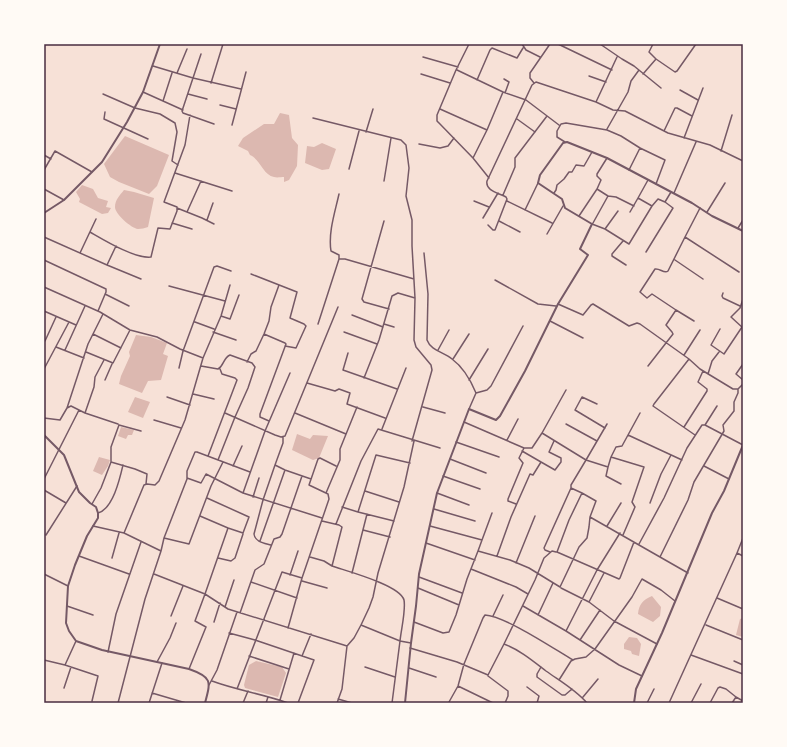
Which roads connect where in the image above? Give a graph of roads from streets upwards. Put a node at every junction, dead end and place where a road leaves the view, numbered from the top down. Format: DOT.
graph roads {
  1 [pos="160,44"];
  2 [pos="223,44"];
  3 [pos="469,44"];
  4 [pos="522,44"];
  5 [pos="550,44"];
  6 [pos="558,44"];
  7 [pos="600,44"];
  8 [pos="653,44"];
  9 [pos="696,44"];
  10 [pos="523,48"];
  11 [pos="187,49"];
  12 [pos="201,54"];
  13 [pos="618,56"];
  14 [pos="423,57"];
  15 [pos="541,58"];
  16 [pos="656,59"];
  17 [pos="153,66"];
  18 [pos="457,69"];
  19 [pos="612,70"];
  20 [pos="639,70"];
  21 [pos="172,72"];
  22 [pos="246,72"];
  23 [pos="177,74"];
  24 [pos="421,74"];
  25 [pos="643,74"];
  26 [pos="589,76"];
  27 [pos="193,78"];
  28 [pos="504,79"];
  29 [pos="477,80"];
  30 [pos="606,82"];
  31 [pos="211,83"];
  32 [pos="450,83"];
  33 [pos="534,83"];
  34 [pos="661,88"];
  35 [pos="703,88"];
  36 [pos="241,89"];
  37 [pos="680,90"];
  38 [pos="143,92"];
  39 [pos="504,92"];
  40 [pos="103,94"];
  41 [pos="188,94"];
  42 [pos="207,99"];
  43 [pos="526,100"];
  44 [pos="698,100"];
  45 [pos="163,101"];
  46 [pos="596,102"];
  47 [pos="220,105"];
  48 [pos="134,108"];
  49 [pos="236,109"];
  50 [pos="373,109"];
  51 [pos="440,109"];
  52 [pos="183,110"];
  53 [pos="617,111"];
  54 [pos="105,112"];
  55 [pos="190,115"];
  56 [pos="732,115"];
  57 [pos="547,116"];
  58 [pos="692,116"];
  59 [pos="313,118"];
  60 [pos="516,118"];
  61 [pos="214,124"];
  62 [pos="232,125"];
  63 [pos="559,125"];
  64 [pos="124,128"];
  65 [pos="488,130"];
  66 [pos="607,130"];
  67 [pos="360,131"];
  68 [pos="664,131"];
  69 [pos="366,132"];
  70 [pos="535,132"];
  71 [pos="148,138"];
  72 [pos="391,138"];
  73 [pos="454,138"];
  74 [pos="684,138"];
  75 [pos="696,141"];
  76 [pos="565,142"];
  77 [pos="419,144"];
  78 [pos="640,148"];
  79 [pos="721,150"];
  80 [pos="592,152"];
  81 [pos="44,155"];
  82 [pos="473,158"];
  83 [pos="607,158"];
  84 [pos="51,159"];
  85 [pos="743,161"];
  86 [pos="178,165"];
  87 [pos="349,169"];
  88 [pos="44,170"];
  89 [pos="629,170"];
  90 [pos="92,172"];
  91 [pos="175,173"];
  92 [pos="489,178"];
  93 [pos="648,180"];
  94 [pos="201,181"];
  95 [pos="384,181"];
  96 [pos="538,183"];
  97 [pos="656,184"];
  98 [pos="725,184"];
  99 [pos="44,189"];
  100 [pos="597,189"];
  101 [pos="232,191"];
  102 [pos="671,191"];
  103 [pos="498,193"];
  104 [pos="554,193"];
  105 [pos="674,193"];
  106 [pos="339,194"];
  107 [pos="503,195"];
  108 [pos="608,196"];
  109 [pos="638,198"];
  110 [pos="64,200"];
  111 [pos="474,201"];
  112 [pos="507,201"];
  113 [pos="665,202"];
  114 [pos="213,203"];
  115 [pos="563,206"];
  116 [pos="634,206"];
  117 [pos="652,206"];
  118 [pos="489,207"];
  119 [pos="177,208"];
  120 [pos="700,208"];
  121 [pos="525,210"];
  122 [pos="618,211"];
  123 [pos="44,212"];
  124 [pos="187,212"];
  125 [pos="630,212"];
  126 [pos="706,212"];
  127 [pos="579,216"];
  128 [pos="483,218"];
  129 [pos="96,219"];
  130 [pos="207,220"];
  131 [pos="743,220"];
  132 [pos="384,221"];
  133 [pos="499,221"];
  134 [pos="172,223"];
  135 [pos="552,223"];
  136 [pos="214,224"];
  137 [pos="592,224"];
  138 [pos="488,225"];
  139 [pos="738,228"];
  140 [pos="192,229"];
  141 [pos="605,229"];
  142 [pos="743,231"];
  143 [pos="90,232"];
  144 [pos="520,232"];
  145 [pos="547,234"];
  146 [pos="44,237"];
  147 [pos="686,237"];
  148 [pos="624,241"];
  149 [pos="116,246"];
  150 [pos="646,252"];
  151 [pos="80,253"];
  152 [pos="424,253"];
  153 [pos="339,259"];
  154 [pos="44,260"];
  155 [pos="675,260"];
  156 [pos="107,265"];
  157 [pos="626,266"];
  158 [pos="370,267"];
  159 [pos="231,271"];
  160 [pos="739,272"];
  161 [pos="251,274"];
  162 [pos="141,279"];
  163 [pos="414,279"];
  164 [pos="703,279"];
  165 [pos="495,280"];
  166 [pos="230,285"];
  167 [pos="279,285"];
  168 [pos="169,286"];
  169 [pos="44,287"];
  170 [pos="723,293"];
  171 [pos="105,294"];
  172 [pos="239,295"];
  173 [pos="204,296"];
  174 [pos="415,298"];
  175 [pos="743,299"];
  176 [pos="225,301"];
  177 [pos="558,305"];
  178 [pos="86,306"];
  179 [pos="129,306"];
  180 [pos="338,307"];
  181 [pos="740,307"];
  182 [pos="389,309"];
  183 [pos="676,310"];
  184 [pos="743,310"];
  185 [pos="44,311"];
  186 [pos="97,311"];
  187 [pos="103,314"];
  188 [pos="221,316"];
  189 [pos="352,316"];
  190 [pos="56,317"];
  191 [pos="550,321"];
  192 [pos="694,321"];
  193 [pos="69,322"];
  194 [pos="195,322"];
  195 [pos="318,324"];
  196 [pos="76,325"];
  197 [pos="383,326"];
  198 [pos="523,326"];
  199 [pos="394,327"];
  200 [pos="742,328"];
  201 [pos="720,329"];
  202 [pos="130,330"];
  203 [pos="214,330"];
  204 [pos="449,330"];
  205 [pos="700,330"];
  206 [pos="213,332"];
  207 [pos="344,332"];
  208 [pos="93,334"];
  209 [pos="264,334"];
  210 [pos="469,334"];
  211 [pos="584,338"];
  212 [pos="236,340"];
  213 [pos="45,341"];
  214 [pos="667,343"];
  215 [pos="377,344"];
  216 [pos="285,346"];
  217 [pos="56,347"];
  218 [pos="121,348"];
  219 [pos="488,349"];
  220 [pos="64,350"];
  221 [pos="438,350"];
  222 [pos="183,351"];
  223 [pos="86,352"];
  224 [pos="719,352"];
  225 [pos="348,353"];
  226 [pos="684,355"];
  227 [pos="84,358"];
  228 [pos="203,358"];
  229 [pos="453,359"];
  230 [pos="689,359"];
  231 [pos="104,360"];
  232 [pos="247,362"];
  233 [pos="113,363"];
  234 [pos="743,364"];
  235 [pos="201,366"];
  236 [pos="648,366"];
  237 [pos="179,368"];
  238 [pos="220,368"];
  239 [pos="406,368"];
  240 [pos="44,369"];
  241 [pos="703,371"];
  242 [pos="290,373"];
  243 [pos="708,374"];
  244 [pos="364,378"];
  245 [pos="105,380"];
  246 [pos="469,380"];
  247 [pos="743,380"];
  248 [pos="307,383"];
  249 [pos="743,384"];
  250 [pos="397,389"];
  251 [pos="738,389"];
  252 [pos="566,390"];
  253 [pos="476,393"];
  254 [pos="192,394"];
  255 [pos="167,397"];
  256 [pos="214,399"];
  257 [pos="597,404"];
  258 [pos="190,405"];
  259 [pos="717,406"];
  260 [pos="357,407"];
  261 [pos="423,407"];
  262 [pos="67,408"];
  263 [pos="470,409"];
  264 [pos="79,410"];
  265 [pos="85,413"];
  266 [pos="225,413"];
  267 [pos="295,413"];
  268 [pos="445,413"];
  269 [pos="640,413"];
  270 [pos="235,417"];
  271 [pos="44,418"];
  272 [pos="385,418"];
  273 [pos="518,419"];
  274 [pos="154,420"];
  275 [pos="269,421"];
  276 [pos="464,421"];
  277 [pos="119,424"];
  278 [pos="566,424"];
  279 [pos="607,424"];
  280 [pos="705,425"];
  281 [pos="181,428"];
  282 [pos="605,428"];
  283 [pos="684,428"];
  284 [pos="381,430"];
  285 [pos="141,431"];
  286 [pos="265,431"];
  287 [pos="542,433"];
  288 [pos="346,434"];
  289 [pos="44,435"];
  290 [pos="628,435"];
  291 [pos="695,435"];
  292 [pos="722,435"];
  293 [pos="283,437"];
  294 [pos="507,440"];
  295 [pos="413,441"];
  296 [pos="555,441"];
  297 [pos="597,441"];
  298 [pos="456,442"];
  299 [pos="743,445"];
  300 [pos="242,446"];
  301 [pos="440,448"];
  302 [pos="524,448"];
  303 [pos="59,450"];
  304 [pos="522,451"];
  305 [pos="671,455"];
  306 [pos="208,456"];
  307 [pos="499,457"];
  308 [pos="611,457"];
  309 [pos="450,459"];
  310 [pos="218,460"];
  311 [pos="586,460"];
  312 [pos="682,460"];
  313 [pos="111,462"];
  314 [pos="223,462"];
  315 [pos="540,462"];
  316 [pos="410,463"];
  317 [pos="123,465"];
  318 [pos="275,465"];
  319 [pos="233,466"];
  320 [pos="336,466"];
  321 [pos="704,466"];
  322 [pos="608,467"];
  323 [pos="285,470"];
  324 [pos="250,472"];
  325 [pos="486,473"];
  326 [pos="302,476"];
  327 [pos="443,476"];
  328 [pos="187,478"];
  329 [pos="259,478"];
  330 [pos="44,479"];
  331 [pos="215,479"];
  332 [pos="311,479"];
  333 [pos="729,479"];
  334 [pos="146,484"];
  335 [pos="621,484"];
  336 [pos="77,486"];
  337 [pos="571,488"];
  338 [pos="480,489"];
  339 [pos="44,490"];
  340 [pos="365,491"];
  341 [pos="326,493"];
  342 [pos="437,493"];
  343 [pos="582,493"];
  344 [pos="243,494"];
  345 [pos="253,497"];
  346 [pos="207,498"];
  347 [pos="263,500"];
  348 [pos="400,502"];
  349 [pos="66,503"];
  350 [pos="273,503"];
  351 [pos="620,503"];
  352 [pos="650,503"];
  353 [pos="92,504"];
  354 [pos="517,504"];
  355 [pos="469,505"];
  356 [pos="342,506"];
  357 [pos="292,509"];
  358 [pos="434,509"];
  359 [pos="358,512"];
  360 [pos="98,513"];
  361 [pos="492,513"];
  362 [pos="367,514"];
  363 [pos="200,516"];
  364 [pos="535,516"];
  365 [pos="590,517"];
  366 [pos="322,520"];
  367 [pos="394,521"];
  368 [pos="475,521"];
  369 [pos="336,524"];
  370 [pos="93,526"];
  371 [pos="430,526"];
  372 [pos="607,526"];
  373 [pos="228,528"];
  374 [pos="363,530"];
  375 [pos="119,532"];
  376 [pos="124,533"];
  377 [pos="243,533"];
  378 [pos="621,534"];
  379 [pos="46,535"];
  380 [pos="390,537"];
  381 [pos="164,538"];
  382 [pos="743,538"];
  383 [pos="482,540"];
  384 [pos="141,542"];
  385 [pos="260,542"];
  386 [pos="634,542"];
  387 [pos="426,543"];
  388 [pos="271,545"];
  389 [pos="639,545"];
  390 [pos="161,550"];
  391 [pos="298,551"];
  392 [pos="478,551"];
  393 [pos="550,552"];
  394 [pos="557,552"];
  395 [pos="737,553"];
  396 [pos="79,556"];
  397 [pos="497,556"];
  398 [pos="743,556"];
  399 [pos="310,557"];
  400 [pos="660,557"];
  401 [pos="112,558"];
  402 [pos="218,558"];
  403 [pos="475,560"];
  404 [pos="573,560"];
  405 [pos="516,563"];
  406 [pos="332,566"];
  407 [pos="472,569"];
  408 [pos="597,570"];
  409 [pos="352,573"];
  410 [pos="539,573"];
  411 [pos="604,573"];
  412 [pos="688,573"];
  413 [pos="44,574"];
  414 [pos="129,574"];
  415 [pos="154,574"];
  416 [pos="290,575"];
  417 [pos="419,576"];
  418 [pos="302,578"];
  419 [pos="234,580"];
  420 [pos="376,580"];
  421 [pos="302,581"];
  422 [pos="251,582"];
  423 [pos="553,583"];
  424 [pos="183,585"];
  425 [pos="68,586"];
  426 [pos="560,587"];
  427 [pos="326,588"];
  428 [pos="418,588"];
  429 [pos="275,590"];
  430 [pos="462,593"];
  431 [pos="206,594"];
  432 [pos="528,594"];
  433 [pos="503,595"];
  434 [pos="297,598"];
  435 [pos="582,598"];
  436 [pos="717,598"];
  437 [pos="675,601"];
  438 [pos="589,602"];
  439 [pos="220,603"];
  440 [pos="459,605"];
  441 [pos="67,606"];
  442 [pos="225,606"];
  443 [pos="523,606"];
  444 [pos="600,610"];
  445 [pos="743,610"];
  446 [pos="236,612"];
  447 [pos="240,613"];
  448 [pos="93,615"];
  449 [pos="538,615"];
  450 [pos="171,616"];
  451 [pos="493,616"];
  452 [pos="264,620"];
  453 [pos="614,620"];
  454 [pos="214,622"];
  455 [pos="414,622"];
  456 [pos="176,623"];
  457 [pos="361,625"];
  458 [pos="513,625"];
  459 [pos="706,625"];
  460 [pos="288,628"];
  461 [pos="566,631"];
  462 [pos="229,633"];
  463 [pos="311,634"];
  464 [pos="255,640"];
  465 [pos="580,640"];
  466 [pos="743,640"];
  467 [pos="76,641"];
  468 [pos="401,641"];
  469 [pos="409,643"];
  470 [pos="504,644"];
  471 [pos="657,644"];
  472 [pos="347,646"];
  473 [pos="410,648"];
  474 [pos="595,649"];
  475 [pos="108,652"];
  476 [pos="294,653"];
  477 [pos="130,656"];
  478 [pos="249,656"];
  479 [pos="302,656"];
  480 [pos="691,656"];
  481 [pos="44,660"];
  482 [pos="573,660"];
  483 [pos="734,661"];
  484 [pos="157,662"];
  485 [pos="44,663"];
  486 [pos="162,663"];
  487 [pos="464,664"];
  488 [pos="65,665"];
  489 [pos="743,665"];
  490 [pos="71,667"];
  491 [pos="365,667"];
  492 [pos="541,667"];
  493 [pos="408,668"];
  494 [pos="189,669"];
  495 [pos="289,669"];
  496 [pos="743,674"];
  497 [pos="488,675"];
  498 [pos="642,676"];
  499 [pos="395,677"];
  500 [pos="436,677"];
  501 [pos="598,679"];
  502 [pos="559,680"];
  503 [pos="212,681"];
  504 [pos="209,684"];
  505 [pos="701,684"];
  506 [pos="458,686"];
  507 [pos="528,687"];
  508 [pos="64,688"];
  509 [pos="237,689"];
  510 [pos="572,689"];
  511 [pos="654,689"];
  512 [pos="248,691"];
  513 [pos="152,693"];
  514 [pos="269,696"];
  515 [pos="583,697"];
  516 [pos="736,697"];
  517 [pos="338,699"];
  518 [pos="280,700"];
  519 [pos="585,700"];
  520 [pos="743,701"];
  521 [pos="92,702"];
  522 [pos="449,702"];
  523 [pos="118,703"];
  524 [pos="149,703"];
  525 [pos="186,703"];
  526 [pos="205,703"];
  527 [pos="243,703"];
  528 [pos="266,703"];
  529 [pos="288,703"];
  530 [pos="298,703"];
  531 [pos="337,703"];
  532 [pos="352,703"];
  533 [pos="392,703"];
  534 [pos="404,703"];
  535 [pos="492,703"];
  536 [pos="505,703"];
  537 [pos="537,703"];
  538 [pos="582,703"];
  539 [pos="587,703"];
  540 [pos="634,703"];
  541 [pos="647,703"];
  542 [pos="669,703"];
  543 [pos="693,703"];
  544 [pos="710,703"];
  545 [pos="732,703"];
  1 -- 17 [label="street"];
  2 -- 31 [label="street"];
  3 -- 18 [label="street"];
  4 -- 10 [label="street"];
  5 -- 15 [label="street"];
  6 -- 19 [label="street"];
  7 -- 13 [label="street"];
  8 -- 16 [label="street"];
  9 -- 16 [label="street"];
  10 -- 15 [label="street"];
  10 -- 29 [label="street"];
  11 -- 23 [label="street"];
  12 -- 27 [label="street"];
  13 -- 19 [label="street"];
  13 -- 20 [label="street"];
  14 -- 18 [label="street"];
  15 -- 33 [label="street"];
  16 -- 25 [label="street"];
  17 -- 21 [label="street"];
  17 -- 38 [label="street"];
  18 -- 29 [label="street"];
  18 -- 32 [label="street"];
  19 -- 30 [label="street"];
  20 -- 25 [label="street"];
  20 -- 53 [label="street"];
  21 -- 23 [label="street"];
  21 -- 45 [label="street"];
  22 -- 36 [label="street"];
  23 -- 27 [label="street"];
  24 -- 32 [label="street"];
  25 -- 34 [label="street"];
  26 -- 30 [label="street"];
  27 -- 31 [label="street"];
  27 -- 41 [label="street"];
  28 -- 39 [label="street"];
  29 -- 39 [label="street"];
  30 -- 46 [label="street"];
  31 -- 36 [label="street"];
  32 -- 51 [label="street"];
  33 -- 43 [label="street"];
  33 -- 46 [label="street"];
  35 -- 44 [label="street"];
  36 -- 49 [label="street"];
  37 -- 44 [label="street"];
  38 -- 45 [label="street"];
  38 -- 48 [label="street"];
  39 -- 43 [label="street"];
  39 -- 65 [label="street"];
  40 -- 48 [label="street"];
  41 -- 42 [label="street"];
  41 -- 52 [label="street"];
  43 -- 57 [label="street"];
  43 -- 60 [label="street"];
  44 -- 58 [label="street"];
  45 -- 52 [label="street"];
  46 -- 53 [label="street"];
  47 -- 49 [label="street"];
  48 -- 64 [label="street"];
  48 -- 86 [label="street"];
  49 -- 62 [label="street"];
  50 -- 69 [label="street"];
  51 -- 65 [label="street"];
  51 -- 73 [label="street"];
  52 -- 55 [label="street"];
  53 -- 66 [label="street"];
  53 -- 68 [label="street"];
  54 -- 64 [label="street"];
  55 -- 61 [label="street"];
  55 -- 86 [label="street"];
  56 -- 79 [label="street"];
  57 -- 63 [label="street"];
  57 -- 70 [label="street"];
  58 -- 68 [label="street"];
  58 -- 74 [label="street"];
  59 -- 67 [label="street"];
  60 -- 70 [label="street"];
  60 -- 92 [label="street"];
  63 -- 66 [label="street"];
  63 -- 76 [label="street"];
  64 -- 71 [label="street"];
  64 -- 90 [label="street"];
  65 -- 82 [label="street"];
  66 -- 78 [label="street"];
  67 -- 69 [label="street"];
  67 -- 87 [label="street"];
  68 -- 74 [label="street"];
  69 -- 72 [label="street"];
  70 -- 107 [label="street"];
  72 -- 95 [label="street"];
  72 -- 163 [label="street"];
  73 -- 77 [label="street"];
  73 -- 82 [label="street"];
  74 -- 75 [label="street"];
  75 -- 79 [label="street"];
  75 -- 105 [label="street"];
  76 -- 80 [label="street"];
  76 -- 96 [label="street"];
  78 -- 89 [label="street"];
  78 -- 97 [label="street"];
  79 -- 85 [label="street"];
  80 -- 83 [label="street"];
  80 -- 104 [label="street"];
  81 -- 84 [label="street"];
  82 -- 92 [label="street"];
  83 -- 89 [label="street"];
  83 -- 100 [label="street"];
  84 -- 88 [label="street"];
  84 -- 90 [label="street"];
  86 -- 91 [label="street"];
  89 -- 93 [label="street"];
  90 -- 110 [label="street"];
  91 -- 94 [label="street"];
  91 -- 119 [label="street"];
  92 -- 103 [label="street"];
  93 -- 97 [label="street"];
  93 -- 109 [label="street"];
  94 -- 101 [label="street"];
  94 -- 124 [label="street"];
  96 -- 104 [label="street"];
  96 -- 121 [label="street"];
  97 -- 102 [label="street"];
  98 -- 126 [label="street"];
  99 -- 110 [label="street"];
  100 -- 108 [label="street"];
  100 -- 127 [label="street"];
  102 -- 105 [label="street"];
  102 -- 113 [label="street"];
  103 -- 107 [label="street"];
  103 -- 118 [label="street"];
  104 -- 115 [label="street"];
  105 -- 120 [label="street"];
  106 -- 153 [label="street"];
  107 -- 112 [label="street"];
  108 -- 116 [label="street"];
  108 -- 137 [label="street"];
  109 -- 116 [label="street"];
  109 -- 117 [label="street"];
  110 -- 123 [label="street"];
  111 -- 118 [label="street"];
  112 -- 121 [label="street"];
  112 -- 133 [label="street"];
  113 -- 117 [label="street"];
  113 -- 150 [label="street"];
  114 -- 130 [label="street"];
  115 -- 127 [label="street"];
  115 -- 135 [label="street"];
  116 -- 125 [label="street"];
  117 -- 148 [label="street"];
  118 -- 128 [label="street"];
  119 -- 124 [label="street"];
  119 -- 134 [label="street"];
  120 -- 126 [label="street"];
  120 -- 147 [label="street"];
  121 -- 135 [label="street"];
  122 -- 141 [label="street"];
  124 -- 130 [label="street"];
  126 -- 139 [label="street"];
  127 -- 137 [label="street"];
  129 -- 143 [label="street"];
  130 -- 136 [label="street"];
  131 -- 139 [label="street"];
  132 -- 158 [label="street"];
  133 -- 138 [label="street"];
  133 -- 144 [label="street"];
  134 -- 140 [label="street"];
  134 -- 149 [label="street"];
  135 -- 145 [label="street"];
  137 -- 141 [label="street"];
  137 -- 177 [label="street"];
  139 -- 142 [label="street"];
  141 -- 148 [label="street"];
  143 -- 149 [label="street"];
  143 -- 151 [label="street"];
  146 -- 151 [label="street"];
  147 -- 155 [label="street"];
  147 -- 160 [label="street"];
  148 -- 157 [label="street"];
  149 -- 156 [label="street"];
  151 -- 156 [label="street"];
  152 -- 221 [label="street"];
  153 -- 158 [label="street"];
  153 -- 195 [label="street"];
  154 -- 171 [label="street"];
  155 -- 164 [label="street"];
  155 -- 183 [label="street"];
  156 -- 162 [label="street"];
  158 -- 163 [label="street"];
  158 -- 182 [label="street"];
  159 -- 173 [label="street"];
  161 -- 167 [label="street"];
  163 -- 174 [label="street"];
  165 -- 177 [label="street"];
  166 -- 176 [label="street"];
  167 -- 209 [label="street"];
  167 -- 216 [label="street"];
  168 -- 173 [label="street"];
  169 -- 178 [label="street"];
  170 -- 181 [label="street"];
  171 -- 179 [label="street"];
  171 -- 186 [label="street"];
  172 -- 188 [label="street"];
  173 -- 176 [label="street"];
  173 -- 194 [label="street"];
  174 -- 182 [label="street"];
  174 -- 261 [label="street"];
  175 -- 181 [label="street"];
  176 -- 188 [label="street"];
  177 -- 191 [label="street"];
  177 -- 214 [label="street"];
  178 -- 186 [label="street"];
  178 -- 196 [label="street"];
  180 -- 248 [label="street"];
  181 -- 184 [label="street"];
  181 -- 200 [label="street"];
  182 -- 197 [label="street"];
  183 -- 192 [label="street"];
  183 -- 214 [label="street"];
  185 -- 190 [label="street"];
  186 -- 187 [label="street"];
  187 -- 202 [label="street"];
  187 -- 208 [label="street"];
  188 -- 203 [label="street"];
  189 -- 197 [label="street"];
  190 -- 193 [label="street"];
  190 -- 213 [label="street"];
  191 -- 211 [label="street"];
  191 -- 263 [label="street"];
  193 -- 196 [label="street"];
  193 -- 217 [label="street"];
  194 -- 203 [label="street"];
  194 -- 222 [label="street"];
  196 -- 220 [label="street"];
  197 -- 199 [label="street"];
  197 -- 215 [label="street"];
  198 -- 253 [label="street"];
  200 -- 224 [label="street"];
  201 -- 224 [label="street"];
  202 -- 218 [label="street"];
  202 -- 222 [label="street"];
  203 -- 206 [label="street"];
  204 -- 221 [label="street"];
  205 -- 226 [label="street"];
  206 -- 212 [label="street"];
  206 -- 228 [label="street"];
  207 -- 215 [label="street"];
  208 -- 218 [label="street"];
  208 -- 223 [label="street"];
  209 -- 216 [label="street"];
  209 -- 232 [label="street"];
  210 -- 229 [label="street"];
  214 -- 226 [label="street"];
  214 -- 236 [label="street"];
  215 -- 244 [label="street"];
  216 -- 275 [label="street"];
  217 -- 220 [label="street"];
  217 -- 240 [label="street"];
  218 -- 233 [label="street"];
  219 -- 246 [label="street"];
  220 -- 227 [label="street"];
  221 -- 229 [label="street"];
  222 -- 228 [label="street"];
  222 -- 237 [label="street"];
  223 -- 227 [label="street"];
  223 -- 231 [label="street"];
  224 -- 243 [label="street"];
  225 -- 244 [label="street"];
  226 -- 230 [label="street"];
  227 -- 262 [label="street"];
  228 -- 235 [label="street"];
  229 -- 246 [label="street"];
  230 -- 241 [label="street"];
  230 -- 283 [label="street"];
  231 -- 233 [label="street"];
  231 -- 265 [label="street"];
  232 -- 238 [label="street"];
  232 -- 270 [label="street"];
  233 -- 245 [label="street"];
  234 -- 247 [label="street"];
  235 -- 238 [label="street"];
  235 -- 254 [label="street"];
  238 -- 266 [label="street"];
  239 -- 250 [label="street"];
  241 -- 243 [label="street"];
  241 -- 283 [label="street"];
  242 -- 275 [label="street"];
  243 -- 251 [label="street"];
  244 -- 250 [label="street"];
  246 -- 253 [label="street"];
  248 -- 260 [label="street"];
  248 -- 267 [label="street"];
  249 -- 251 [label="street"];
  250 -- 272 [label="street"];
  251 -- 292 [label="street"];
  252 -- 287 [label="street"];
  253 -- 263 [label="street"];
  254 -- 256 [label="street"];
  254 -- 258 [label="street"];
  255 -- 258 [label="street"];
  257 -- 282 [label="street"];
  258 -- 281 [label="street"];
  259 -- 280 [label="street"];
  260 -- 272 [label="street"];
  260 -- 288 [label="street"];
  261 -- 268 [label="street"];
  261 -- 295 [label="street"];
  262 -- 264 [label="street"];
  262 -- 271 [label="street"];
  263 -- 276 [label="street"];
  264 -- 265 [label="street"];
  264 -- 303 [label="street"];
  265 -- 277 [label="street"];
  266 -- 270 [label="street"];
  266 -- 306 [label="street"];
  267 -- 288 [label="street"];
  267 -- 293 [label="street"];
  269 -- 290 [label="street"];
  270 -- 286 [label="street"];
  270 -- 310 [label="street"];
  272 -- 284 [label="street"];
  273 -- 294 [label="street"];
  274 -- 281 [label="street"];
  275 -- 286 [label="street"];
  276 -- 294 [label="street"];
  276 -- 298 [label="street"];
  277 -- 285 [label="street"];
  277 -- 313 [label="street"];
  278 -- 297 [label="street"];
  279 -- 282 [label="street"];
  280 -- 291 [label="street"];
  280 -- 292 [label="street"];
  281 -- 334 [label="street"];
  282 -- 297 [label="street"];
  283 -- 291 [label="street"];
  284 -- 295 [label="street"];
  284 -- 356 [label="street"];
  286 -- 293 [label="street"];
  286 -- 324 [label="street"];
  287 -- 296 [label="street"];
  287 -- 302 [label="street"];
  288 -- 320 [label="street"];
  289 -- 303 [label="street"];
  290 -- 305 [label="street"];
  290 -- 308 [label="street"];
  291 -- 312 [label="street"];
  292 -- 299 [label="street"];
  292 -- 321 [label="street"];
  293 -- 318 [label="street"];
  294 -- 302 [label="street"];
  295 -- 301 [label="street"];
  295 -- 316 [label="street"];
  296 -- 311 [label="street"];
  296 -- 315 [label="street"];
  297 -- 311 [label="street"];
  298 -- 307 [label="street"];
  298 -- 309 [label="street"];
  299 -- 333 [label="street"];
  300 -- 319 [label="street"];
  302 -- 304 [label="street"];
  303 -- 330 [label="street"];
  303 -- 336 [label="street"];
  304 -- 315 [label="street"];
  304 -- 354 [label="street"];
  305 -- 312 [label="street"];
  305 -- 352 [label="street"];
  306 -- 310 [label="street"];
  306 -- 328 [label="street"];
  308 -- 322 [label="street"];
  308 -- 378 [label="street"];
  309 -- 325 [label="street"];
  309 -- 327 [label="street"];
  310 -- 314 [label="street"];
  311 -- 322 [label="street"];
  311 -- 337 [label="street"];
  312 -- 389 [label="street"];
  313 -- 317 [label="street"];
  313 -- 353 [label="street"];
  314 -- 319 [label="street"];
  314 -- 331 [label="street"];
  315 -- 354 [label="street"];
  316 -- 340 [label="street"];
  316 -- 348 [label="street"];
  317 -- 334 [label="street"];
  317 -- 360 [label="street"];
  318 -- 323 [label="street"];
  318 -- 347 [label="street"];
  319 -- 324 [label="street"];
  320 -- 332 [label="street"];
  320 -- 341 [label="street"];
  321 -- 333 [label="street"];
  321 -- 400 [label="street"];
  322 -- 335 [label="street"];
  323 -- 326 [label="street"];
  323 -- 350 [label="street"];
  324 -- 344 [label="street"];
  326 -- 332 [label="street"];
  326 -- 357 [label="street"];
  327 -- 338 [label="street"];
  327 -- 342 [label="street"];
  328 -- 331 [label="street"];
  328 -- 381 [label="street"];
  329 -- 345 [label="street"];
  331 -- 344 [label="street"];
  331 -- 346 [label="street"];
  332 -- 341 [label="street"];
  333 -- 412 [label="street"];
  334 -- 376 [label="street"];
  336 -- 349 [label="street"];
  336 -- 353 [label="street"];
  337 -- 343 [label="street"];
  337 -- 393 [label="street"];
  339 -- 349 [label="street"];
  340 -- 348 [label="street"];
  340 -- 359 [label="street"];
  341 -- 366 [label="street"];
  342 -- 355 [label="street"];
  342 -- 358 [label="street"];
  343 -- 365 [label="street"];
  343 -- 394 [label="street"];
  344 -- 345 [label="street"];
  345 -- 347 [label="street"];
  346 -- 363 [label="street"];
  346 -- 377 [label="street"];
  347 -- 350 [label="street"];
  347 -- 385 [label="street"];
  348 -- 367 [label="street"];
  349 -- 379 [label="street"];
  350 -- 357 [label="street"];
  350 -- 385 [label="street"];
  351 -- 372 [label="street"];
  353 -- 360 [label="street"];
  354 -- 397 [label="street"];
  356 -- 359 [label="street"];
  356 -- 369 [label="street"];
  357 -- 366 [label="street"];
  357 -- 388 [label="street"];
  358 -- 368 [label="street"];
  358 -- 371 [label="street"];
  359 -- 362 [label="street"];
  360 -- 370 [label="street"];
  361 -- 383 [label="street"];
  362 -- 367 [label="street"];
  362 -- 374 [label="street"];
  363 -- 373 [label="street"];
  363 -- 381 [label="street"];
  364 -- 405 [label="street"];
  365 -- 372 [label="street"];
  365 -- 404 [label="street"];
  366 -- 369 [label="street"];
  366 -- 399 [label="street"];
  367 -- 380 [label="street"];
  369 -- 406 [label="street"];
  370 -- 375 [label="street"];
  370 -- 396 [label="street"];
  371 -- 383 [label="street"];
  371 -- 387 [label="street"];
  372 -- 378 [label="street"];
  373 -- 377 [label="street"];
  373 -- 402 [label="street"];
  374 -- 380 [label="street"];
  374 -- 409 [label="street"];
  375 -- 376 [label="street"];
  375 -- 401 [label="street"];
  376 -- 384 [label="street"];
  377 -- 402 [label="street"];
  378 -- 386 [label="street"];
  378 -- 408 [label="street"];
  380 -- 420 [label="street"];
  381 -- 390 [label="street"];
  382 -- 395 [label="street"];
  383 -- 392 [label="street"];
  384 -- 390 [label="street"];
  384 -- 414 [label="street"];
  385 -- 388 [label="street"];
  386 -- 389 [label="street"];
  386 -- 411 [label="street"];
  387 -- 403 [label="street"];
  387 -- 417 [label="street"];
  388 -- 422 [label="street"];
  389 -- 400 [label="street"];
  390 -- 415 [label="street"];
  391 -- 416 [label="street"];
  392 -- 397 [label="street"];
  392 -- 403 [label="street"];
  393 -- 394 [label="street"];
  393 -- 410 [label="street"];
  394 -- 404 [label="street"];
  395 -- 398 [label="street"];
  395 -- 436 [label="street"];
  396 -- 414 [label="street"];
  396 -- 425 [label="street"];
  397 -- 405 [label="street"];
  399 -- 406 [label="street"];
  399 -- 418 [label="street"];
  400 -- 412 [label="street"];
  402 -- 431 [label="street"];
  403 -- 407 [label="street"];
  404 -- 408 [label="street"];
  404 -- 426 [label="street"];
  405 -- 410 [label="street"];
  406 -- 409 [label="street"];
  407 -- 430 [label="street"];
  407 -- 432 [label="street"];
  408 -- 411 [label="street"];
  408 -- 435 [label="street"];
  409 -- 420 [label="street"];
  410 -- 423 [label="street"];
  410 -- 432 [label="street"];
  411 -- 438 [label="street"];
  412 -- 437 [label="street"];
  413 -- 425 [label="street"];
  414 -- 475 [label="street"];
  415 -- 424 [label="street"];
  415 -- 477 [label="street"];
  416 -- 418 [label="street"];
  416 -- 429 [label="street"];
  417 -- 428 [label="street"];
  417 -- 430 [label="street"];
  418 -- 421 [label="street"];
  419 -- 442 [label="street"];
  420 -- 457 [label="street"];
  420 -- 468 [label="street"];
  421 -- 427 [label="street"];
  421 -- 434 [label="street"];
  422 -- 429 [label="street"];
  422 -- 447 [label="street"];
  423 -- 426 [label="street"];
  423 -- 449 [label="street"];
  424 -- 431 [label="street"];
  424 -- 450 [label="street"];
  425 -- 441 [label="street"];
  426 -- 435 [label="street"];
  428 -- 440 [label="street"];
  428 -- 455 [label="street"];
  429 -- 434 [label="street"];
  429 -- 452 [label="street"];
  430 -- 440 [label="street"];
  431 -- 439 [label="street"];
  431 -- 494 [label="street"];
  432 -- 443 [label="street"];
  433 -- 451 [label="street"];
  434 -- 460 [label="street"];
  435 -- 438 [label="street"];
  435 -- 461 [label="street"];
  436 -- 445 [label="street"];
  436 -- 459 [label="street"];
  437 -- 453 [label="street"];
  437 -- 471 [label="street"];
  438 -- 444 [label="street"];
  439 -- 442 [label="street"];
  439 -- 454 [label="street"];
  440 -- 455 [label="street"];
  441 -- 448 [label="street"];
  441 -- 467 [label="street"];
  442 -- 446 [label="street"];
  443 -- 449 [label="street"];
  443 -- 458 [label="street"];
  444 -- 453 [label="street"];
  444 -- 465 [label="street"];
  446 -- 447 [label="street"];
  446 -- 462 [label="street"];
  447 -- 452 [label="street"];
  449 -- 461 [label="street"];
  451 -- 458 [label="street"];
  451 -- 487 [label="street"];
  452 -- 460 [label="street"];
  452 -- 464 [label="street"];
  453 -- 471 [label="street"];
  453 -- 474 [label="street"];
  455 -- 469 [label="street"];
  456 -- 484 [label="street"];
  457 -- 468 [label="street"];
  457 -- 472 [label="street"];
  458 -- 470 [label="street"];
  458 -- 482 [label="street"];
  459 -- 466 [label="street"];
  459 -- 480 [label="street"];
  460 -- 463 [label="street"];
  461 -- 465 [label="street"];
  462 -- 464 [label="street"];
  462 -- 503 [label="street"];
  463 -- 472 [label="street"];
  463 -- 479 [label="street"];
  464 -- 476 [label="street"];
  464 -- 478 [label="street"];
  465 -- 474 [label="street"];
  467 -- 475 [label="street"];
  467 -- 488 [label="street"];
  468 -- 469 [label="street"];
  468 -- 499 [label="street"];
  469 -- 473 [label="street"];
  470 -- 492 [label="street"];
  470 -- 497 [label="street"];
  471 -- 498 [label="street"];
  472 -- 517 [label="street"];
  473 -- 487 [label="street"];
  473 -- 493 [label="street"];
  474 -- 482 [label="street"];
  474 -- 498 [label="street"];
  475 -- 477 [label="street"];
  476 -- 479 [label="street"];
  476 -- 495 [label="street"];
  477 -- 484 [label="street"];
  477 -- 523 [label="street"];
  478 -- 495 [label="street"];
  478 -- 509 [label="street"];
  479 -- 530 [label="street"];
  480 -- 496 [label="street"];
  480 -- 542 [label="street"];
  481 -- 485 [label="street"];
  481 -- 488 [label="street"];
  482 -- 502 [label="street"];
  483 -- 489 [label="street"];
  484 -- 486 [label="street"];
  486 -- 494 [label="street"];
  486 -- 513 [label="street"];
  487 -- 497 [label="street"];
  487 -- 506 [label="street"];
  488 -- 490 [label="street"];
  490 -- 508 [label="street"];
  490 -- 521 [label="street"];
  491 -- 499 [label="street"];
  492 -- 502 [label="street"];
  492 -- 510 [label="street"];
  493 -- 500 [label="street"];
  493 -- 534 [label="street"];
  494 -- 504 [label="street"];
  495 -- 518 [label="street"];
  497 -- 536 [label="street"];
  498 -- 540 [label="street"];
  499 -- 533 [label="street"];
  501 -- 515 [label="street"];
  502 -- 510 [label="street"];
  503 -- 504 [label="street"];
  503 -- 509 [label="street"];
  504 -- 526 [label="street"];
  505 -- 543 [label="street"];
  506 -- 522 [label="street"];
  506 -- 535 [label="street"];
  507 -- 537 [label="street"];
  509 -- 512 [label="street"];
  510 -- 515 [label="street"];
  511 -- 541 [label="street"];
  512 -- 514 [label="street"];
  512 -- 527 [label="street"];
  513 -- 524 [label="street"];
  513 -- 525 [label="street"];
  514 -- 518 [label="street"];
  514 -- 528 [label="street"];
  515 -- 519 [label="street"];
  516 -- 520 [label="street"];
  516 -- 544 [label="street"];
  516 -- 545 [label="street"];
  517 -- 531 [label="street"];
  517 -- 532 [label="street"];
  518 -- 529 [label="street"];
  519 -- 538 [label="street"];
  519 -- 539 [label="street"];
}
